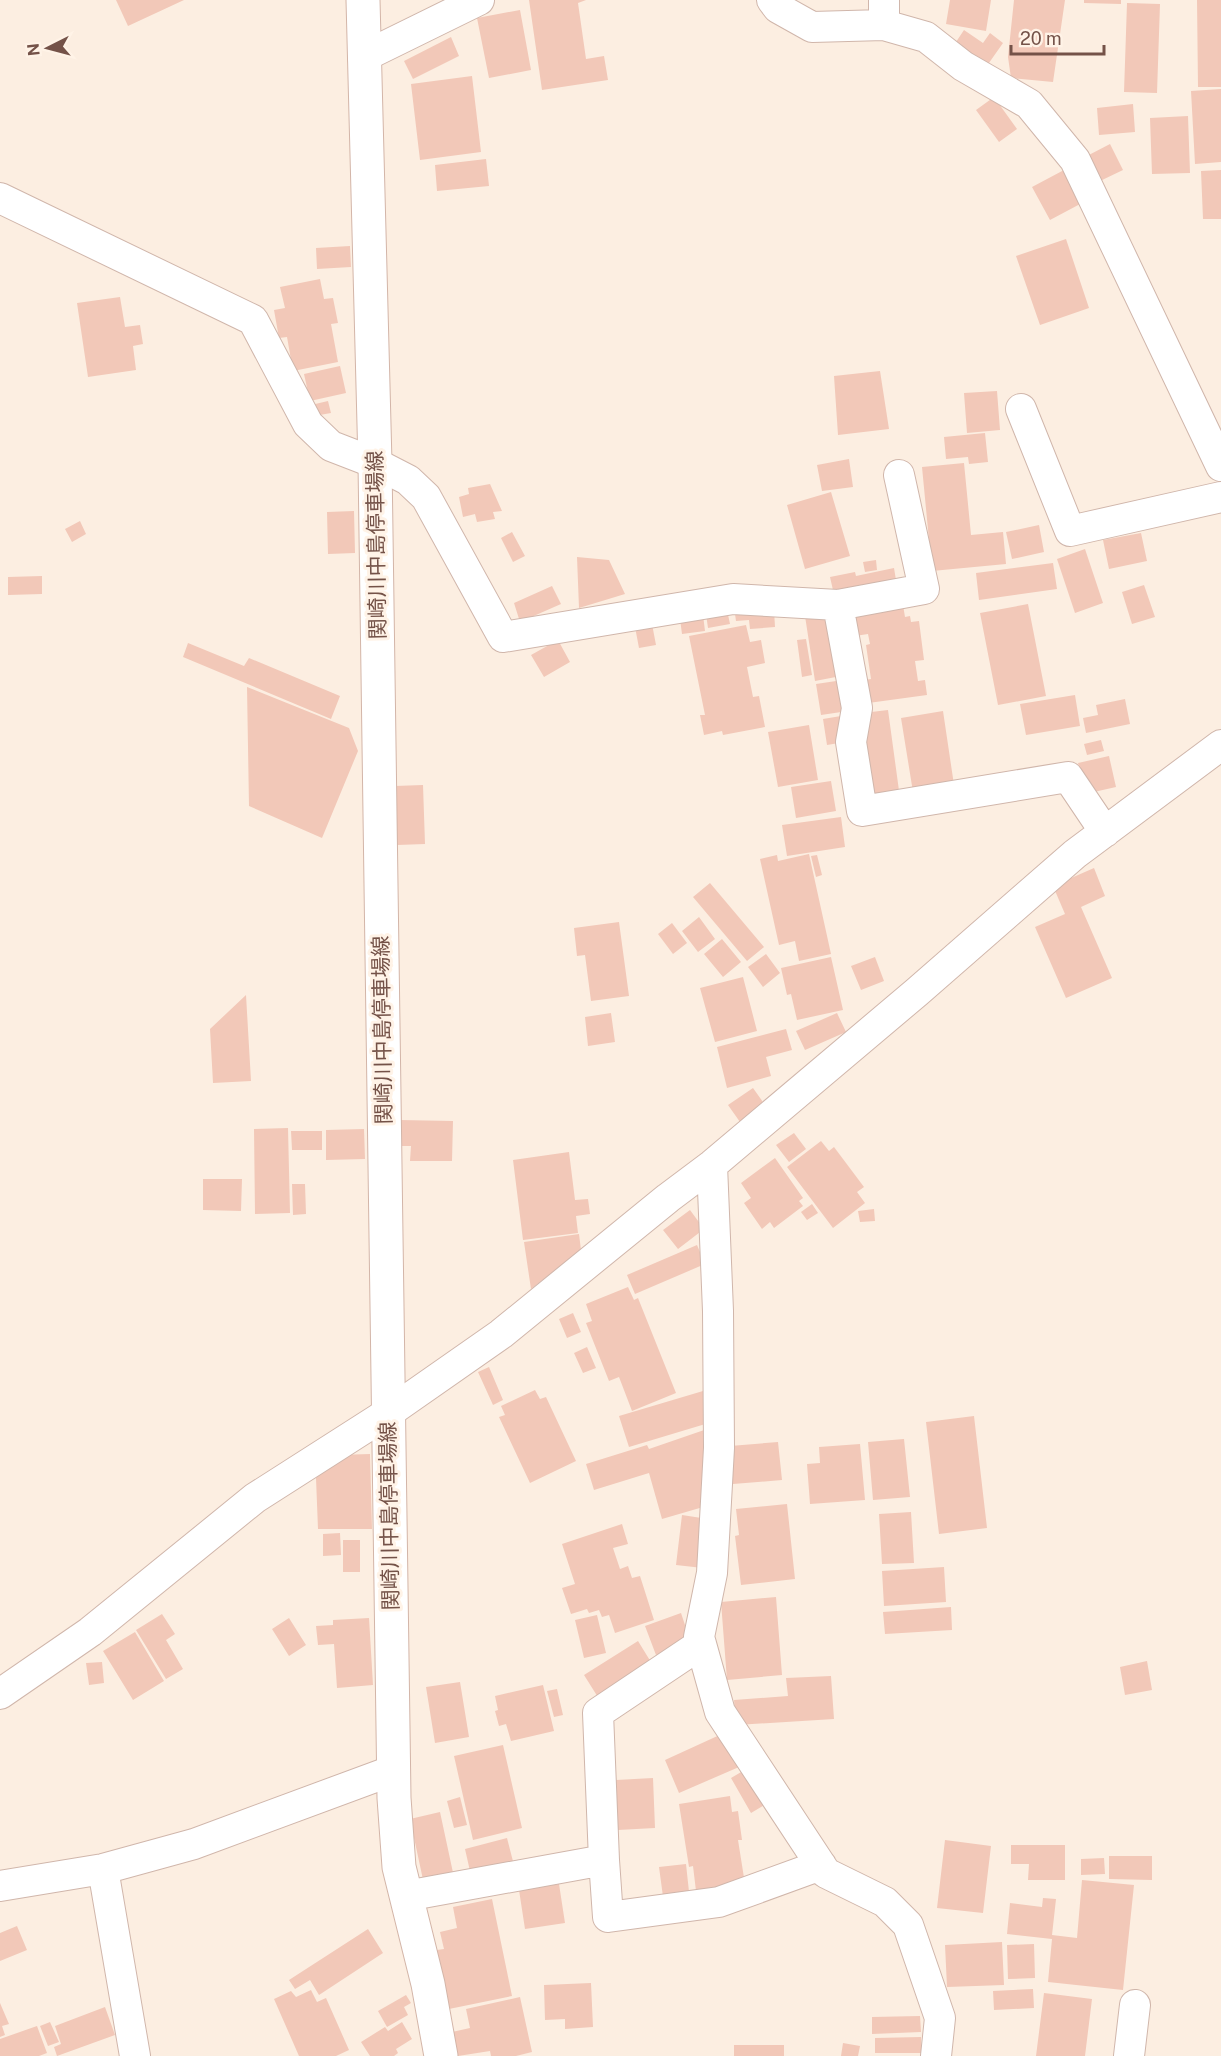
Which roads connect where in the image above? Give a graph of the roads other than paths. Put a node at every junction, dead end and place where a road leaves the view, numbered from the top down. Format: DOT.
graph roads {
  1 [pos="363,0"];
  2 [pos="479,0"];
  3 [pos="772,0"];
  4 [pos="884,13"];
  5 [pos="363,57"];
  6 [pos="0,198"];
  7 [pos="1021,409"];
  8 [pos="375,463"];
  9 [pos="1221,466"];
  10 [pos="899,475"];
  11 [pos="1221,497"];
  12 [pos="838,605"];
  13 [pos="1221,745"];
  14 [pos="1105,832"];
  15 [pos="712,1165"];
  16 [pos="388,1413"];
  17 [pos="701,1644"];
  18 [pos="0,1694"];
  19 [pos="394,1770"];
  20 [pos="604,1860"];
  21 [pos="821,1865"];
  22 [pos="103,1869"];
  23 [pos="0,1886"];
  24 [pos="406,1896"];
  25 [pos="1135,2005"];
  26 [pos="135,2056"];
  27 [pos="441,2056"];
  28 [pos="936,2056"];
  29 [pos="1129,2056"];
  1 -- 5 [label="main road, 関崎川中島停車場線"];
  2 -- 5 [label="street"];
  3 -- 4 [label="street"];
  4 -- 9 [label="street"];
  5 -- 8 [label="main road, 関崎川中島停車場線"];
  6 -- 8 [label="street"];
  7 -- 11 [label="street"];
  8 -- 12 [label="street"];
  8 -- 16 [label="main road, 関崎川中島停車場線"];
  10 -- 12 [label="street"];
  12 -- 14 [label="street"];
  13 -- 14 [label="street"];
  14 -- 15 [label="street"];
  15 -- 16 [label="street"];
  15 -- 17 [label="street"];
  16 -- 18 [label="street"];
  16 -- 19 [label="main road, 関崎川中島停車場線"];
  17 -- 20 [label="street"];
  17 -- 21 [label="street"];
  19 -- 22 [label="street"];
  19 -- 24 [label="main road, 関崎川中島停車場線"];
  20 -- 21 [label="street"];
  20 -- 24 [label="street"];
  21 -- 28 [label="street"];
  22 -- 23 [label="street"];
  22 -- 26 [label="street"];
  24 -- 27 [label="main road, 関崎川中島停車場線"];
  25 -- 29 [label="street"];
}
